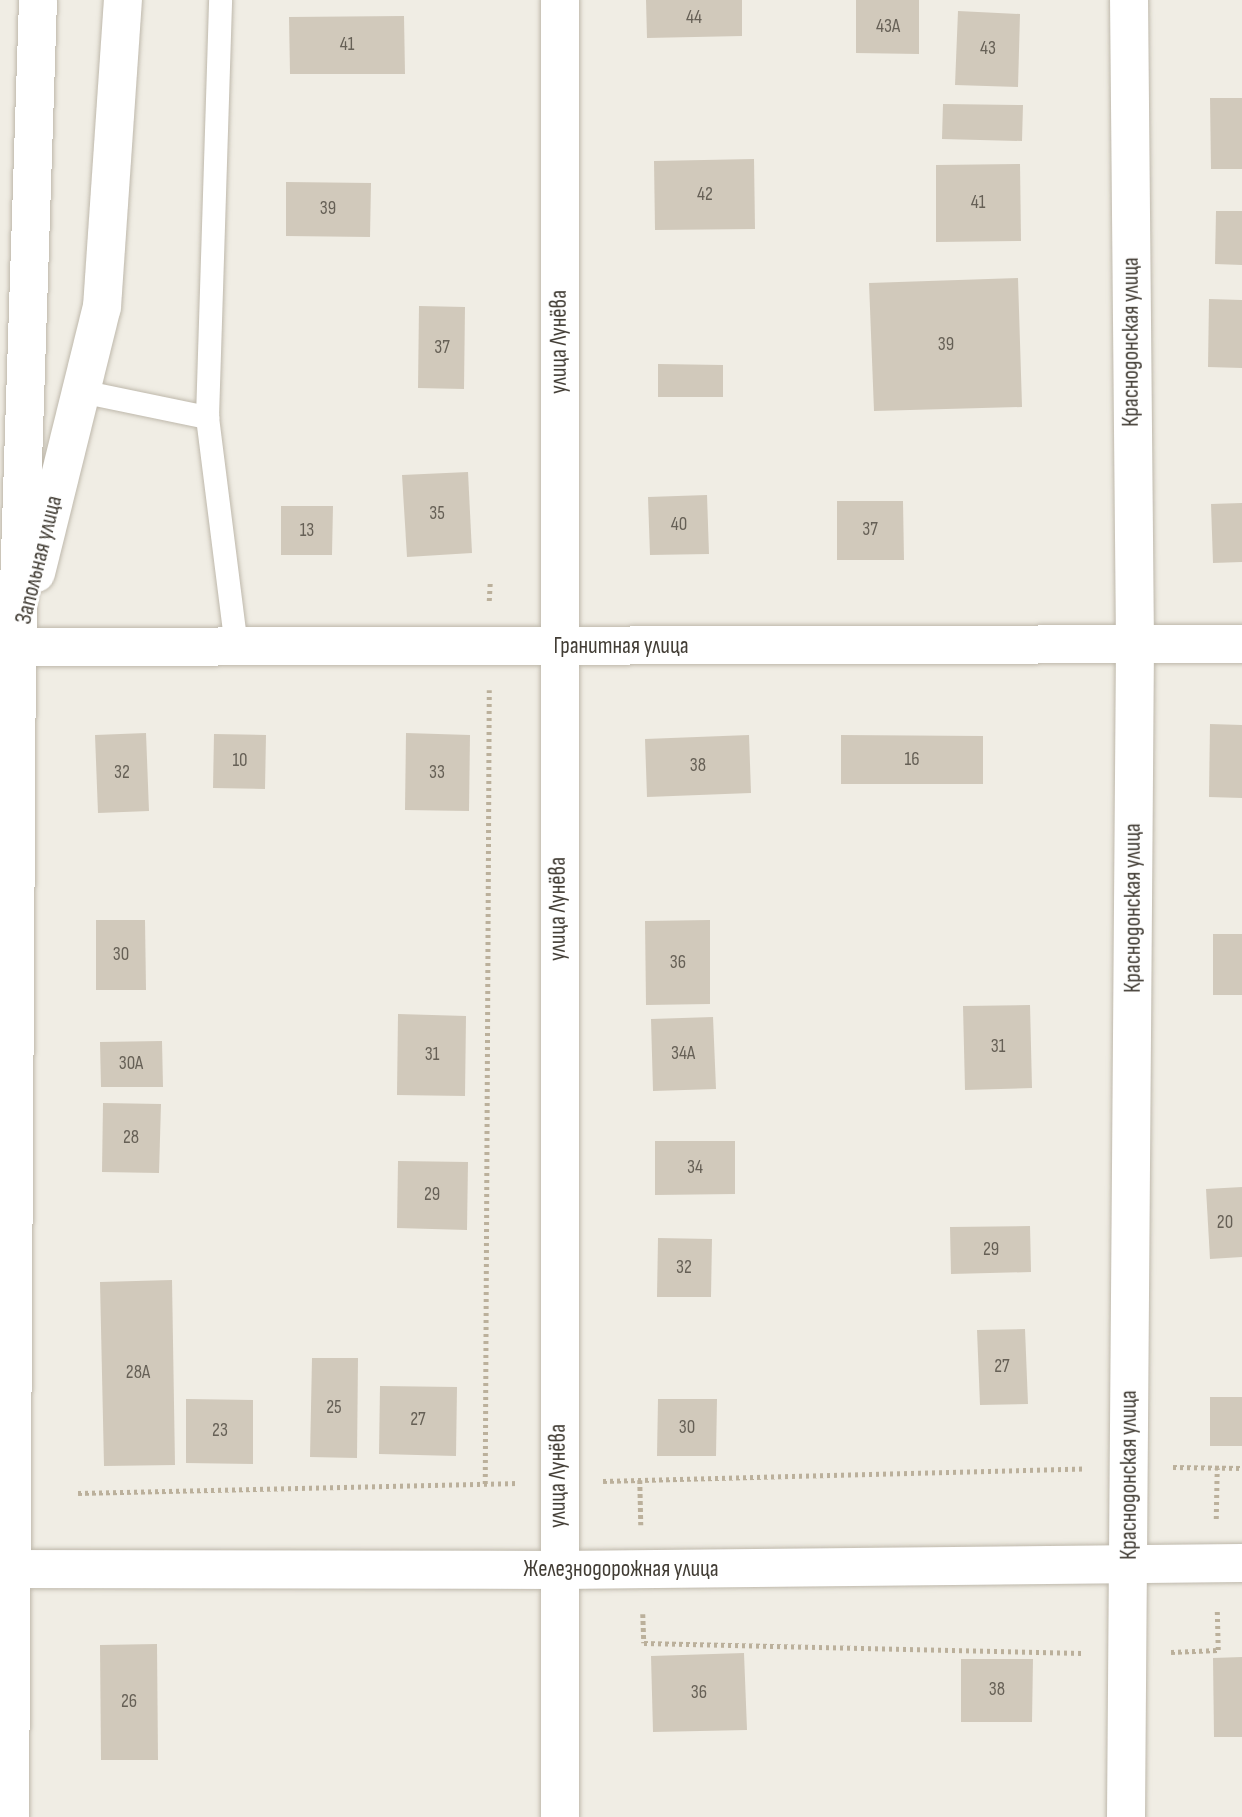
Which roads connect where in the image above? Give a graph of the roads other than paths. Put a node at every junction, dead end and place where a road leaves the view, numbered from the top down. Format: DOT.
graph roads {
  1 [pos="38,0"];
  2 [pos="123,0"];
  3 [pos="220,0"];
  4 [pos="560,0"];
  5 [pos="1129,0"];
  6 [pos="81,391"];
  7 [pos="207,416"];
  8 [pos="1242,644"];
  9 [pos="1135,645"];
  10 [pos="9,646"];
  11 [pos="236,646"];
  12 [pos="559,646"];
  13 [pos="1128,1563"];
  14 [pos="1229,1563"];
  15 [pos="6,1570"];
  16 [pos="558,1570"];
  17 [pos="10,1817"];
  18 [pos="560,1817"];
  19 [pos="1126,1817"];
  1 -- 10 [label="street, Запольная улица"];
  2 -- 6 [label="street, Запольная улица"];
  3 -- 7 [label="lane"];
  4 -- 12 [label="street, улица Лунёва"];
  5 -- 9 [label="street, Краснодонская улица"];
  6 -- 7 [label="lane"];
  6 -- 10 [label="street, Запольная улица"];
  7 -- 11 [label="lane"];
  8 -- 9 [label="street, Гранитная улица"];
  9 -- 12 [label="street, Гранитная улица"];
  9 -- 13 [label="street, Краснодонская улица"];
  10 -- 11 [label="street, Гранитная улица"];
  10 -- 15 [label="street"];
  11 -- 12 [label="street, Гранитная улица"];
  12 -- 16 [label="street, улица Лунёва"];
  13 -- 14 [label="street, Железнодорожная улица"];
  13 -- 16 [label="street, Железнодорожная улица"];
  13 -- 19 [label="street, Краснодонская улица"];
  15 -- 16 [label="street, Железнодорожная улица"];
  15 -- 17 [label="street"];
  16 -- 18 [label="street, улица Лунёва"];
}
